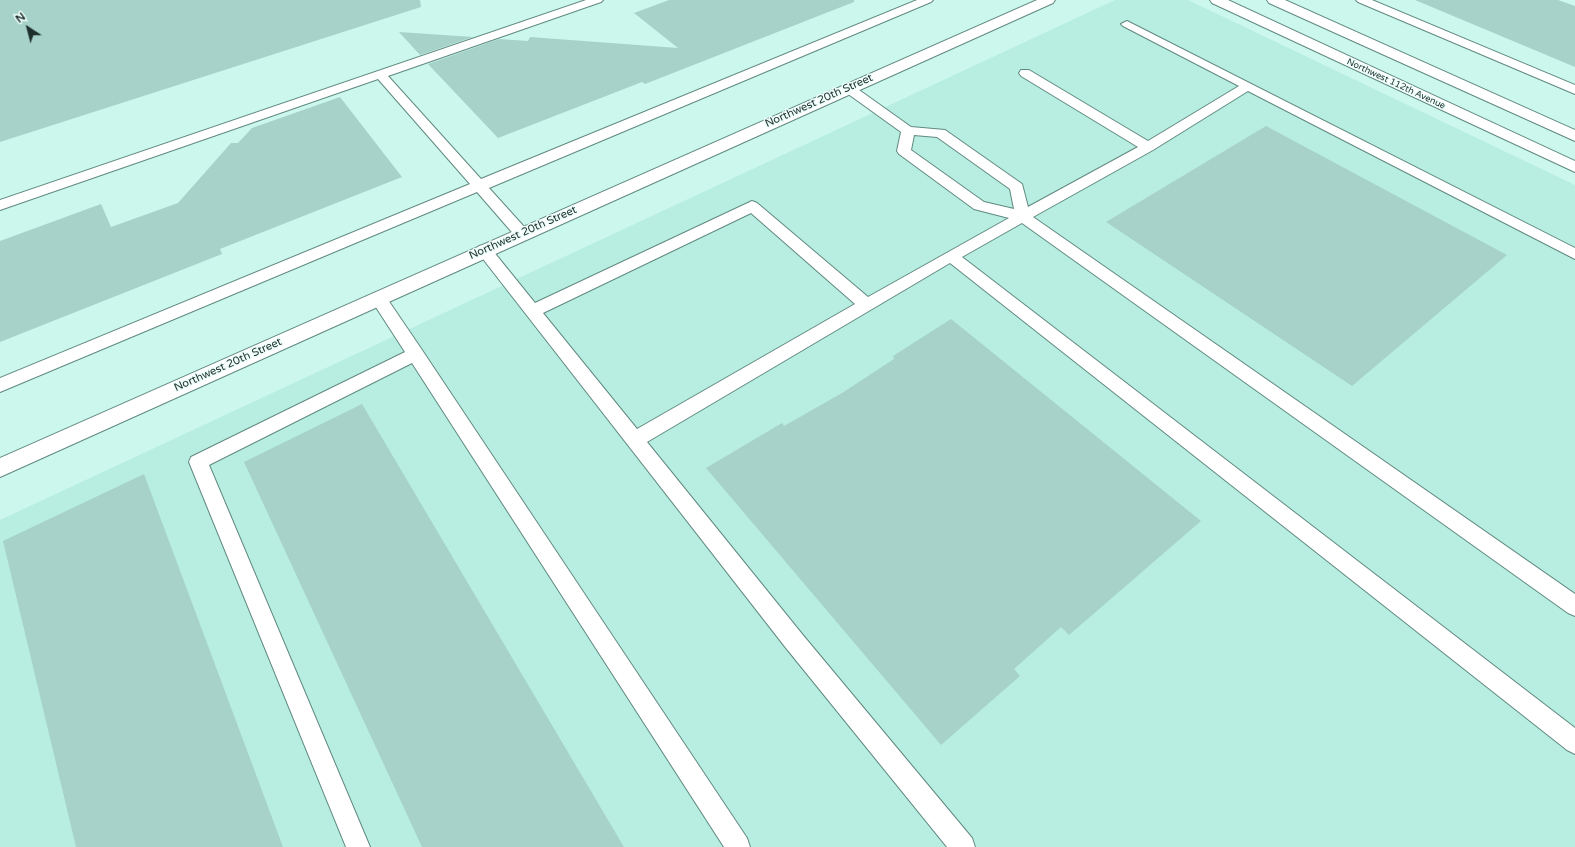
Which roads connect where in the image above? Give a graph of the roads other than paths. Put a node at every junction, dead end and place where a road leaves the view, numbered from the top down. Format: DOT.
graph roads {
  1 [pos="597,0"];
  2 [pos="927,0"];
  3 [pos="1048,0"];
  4 [pos="1217,0"];
  5 [pos="1274,0"];
  6 [pos="1362,0"];
  7 [pos="1127,24"];
  8 [pos="1025,73"];
  9 [pos="380,74"];
  10 [pos="1248,86"];
  11 [pos="848,88"];
  12 [pos="1575,90"];
  13 [pos="908,131"];
  14 [pos="1575,136"];
  15 [pos="1148,147"];
  16 [pos="1575,167"];
  17 [pos="478,187"];
  18 [pos="0,204"];
  19 [pos="1022,216"];
  20 [pos="522,234"];
  21 [pos="484,250"];
  22 [pos="1575,254"];
  23 [pos="951,256"];
  24 [pos="378,298"];
  25 [pos="867,304"];
  26 [pos="532,312"];
  27 [pos="416,354"];
  28 [pos="0,385"];
  29 [pos="634,440"];
  30 [pos="0,468"];
  31 [pos="1575,606"];
  32 [pos="1575,742"];
  33 [pos="358,847"];
  34 [pos="738,847"];
  35 [pos="963,847"];
  1 -- 9 [label="lane"];
  2 -- 17 [label="lane"];
  3 -- 11 [label="street, Northwest 20th Street"];
  4 -- 16 [label="street, Northwest 112th Avenue"];
  5 -- 14 [label="street"];
  6 -- 12 [label="lane"];
  7 -- 10 [label="lane"];
  8 -- 15 [label="lane"];
  9 -- 17 [label="lane"];
  9 -- 18 [label="lane"];
  10 -- 15 [label="lane"];
  10 -- 22 [label="lane"];
  11 -- 13 [label="lane"];
  11 -- 20 [label="street, Northwest 20th Street"];
  13 -- 19 [label="lane"];
  13 -- 19 [label="lane"];
  15 -- 19 [label="lane"];
  17 -- 20 [label="lane"];
  17 -- 28 [label="lane"];
  19 -- 23 [label="lane"];
  19 -- 31 [label="lane"];
  20 -- 21 [label="street, Northwest 20th Street"];
  21 -- 24 [label="street, Northwest 20th Street"];
  21 -- 26 [label="lane"];
  23 -- 25 [label="lane"];
  23 -- 32 [label="lane"];
  24 -- 27 [label="lane"];
  24 -- 30 [label="street, Northwest 20th Street"];
  25 -- 26 [label="lane"];
  25 -- 29 [label="lane"];
  26 -- 29 [label="lane"];
  27 -- 33 [label="lane"];
  27 -- 34 [label="lane"];
  29 -- 35 [label="lane"];
}
